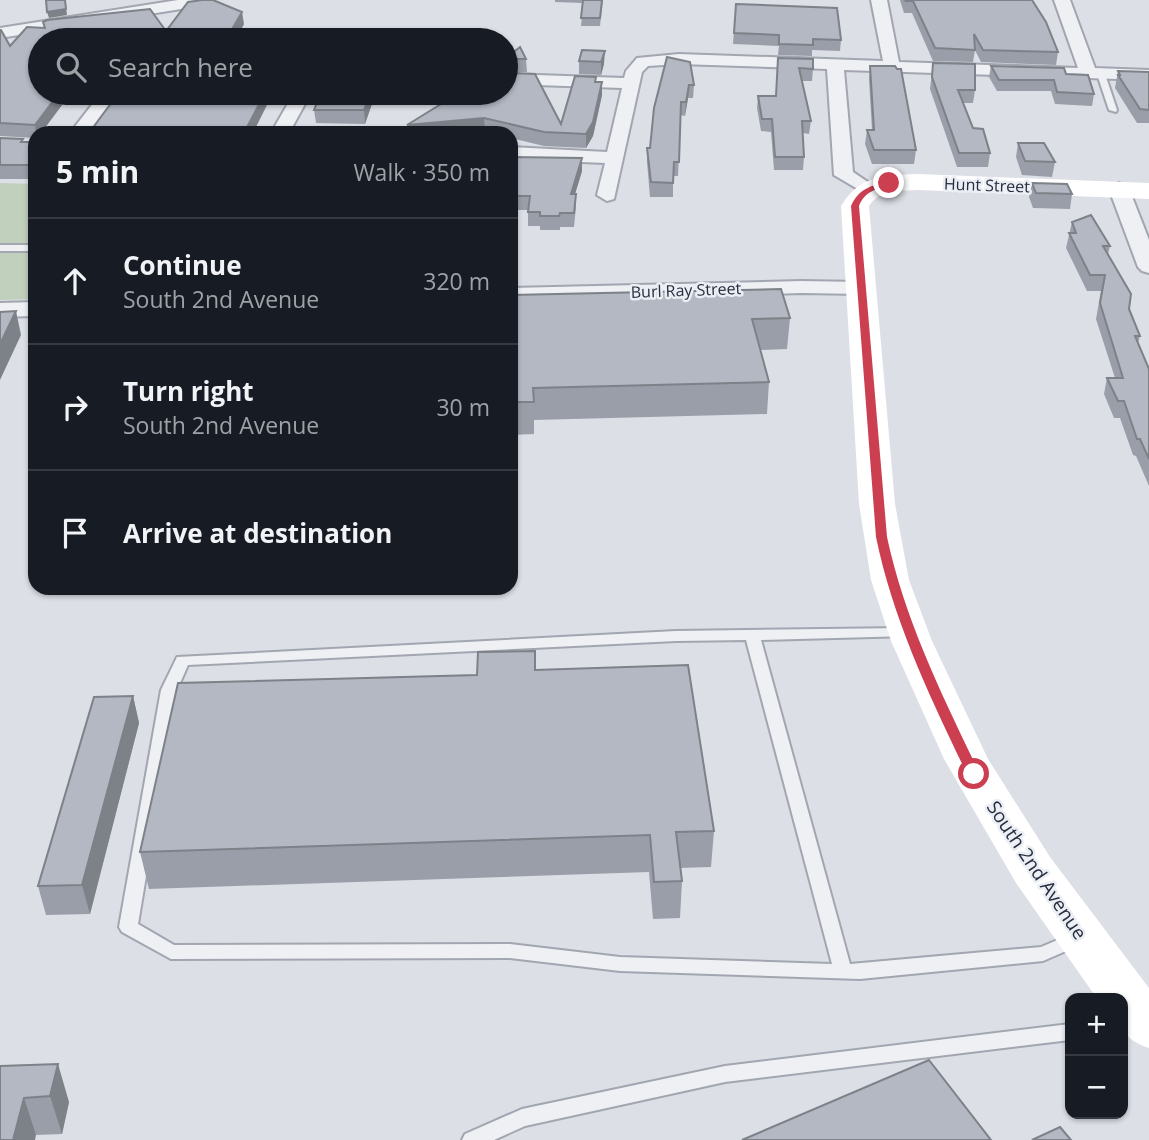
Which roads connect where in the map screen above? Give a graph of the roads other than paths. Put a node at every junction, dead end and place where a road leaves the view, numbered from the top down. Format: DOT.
graph roads {
  1 [pos="206,0"];
  2 [pos="878,0"];
  3 [pos="1062,0"];
  4 [pos="31,28"];
  5 [pos="28,29"];
  6 [pos="0,33"];
  7 [pos="835,65"];
  8 [pos="892,67"];
  9 [pos="1095,74"];
  10 [pos="1149,75"];
  11 [pos="518,79"];
  12 [pos="632,83"];
  13 [pos="101,105"];
  14 [pos="295,105"];
  15 [pos="1113,110"];
  16 [pos="84,126"];
  17 [pos="284,126"];
  18 [pos="518,153"];
  19 [pos="614,158"];
  20 [pos="868,189"];
  21 [pos="1119,190"];
  22 [pos="1149,191"];
  23 [pos="607,195"];
  24 [pos="0,248"];
  25 [pos="28,248"];
  26 [pos="1149,267"];
  27 [pos="860,288"];
  28 [pos="518,295"];
  29 [pos="28,309"];
  30 [pos="0,310"];
  31 [pos="910,633"];
  32 [pos="752,634"];
  33 [pos="1081,937"];
  34 [pos="844,972"];
  35 [pos="1139,1025"];
  36 [pos="1065,1033"];
  37 [pos="472,1140"];
  1 -- 4 [label="street"];
  2 -- 8 [label="street"];
  3 -- 9 [label="street"];
  5 -- 6 [label="street"];
  7 -- 8 [label="street"];
  7 -- 12 [label="street"];
  7 -- 20 [label="street"];
  8 -- 9 [label="street"];
  9 -- 10 [label="street"];
  9 -- 15 [label="lane"];
  11 -- 12 [label="street"];
  12 -- 19 [label="street"];
  13 -- 16 [label="street"];
  14 -- 17 [label="street"];
  18 -- 19 [label="street"];
  19 -- 23 [label="street"];
  20 -- 21 [label="street, Hunt Street"];
  20 -- 27 [label="street, South 2nd Avenue"];
  21 -- 22 [label="street, Hunt Street"];
  21 -- 26 [label="street"];
  24 -- 25 [label="lane"];
  27 -- 28 [label="street, Burl Ray Street"];
  27 -- 31 [label="street, South 2nd Avenue"];
  29 -- 30 [label="street"];
  31 -- 32 [label="lane"];
  31 -- 33 [label="street, South 2nd Avenue"];
  32 -- 34 [label="lane"];
  32 -- 34 [label="lane"];
  33 -- 34 [label="lane"];
  33 -- 35 [label="street, South 2nd Avenue"];
  36 -- 37 [label="lane"];
}
